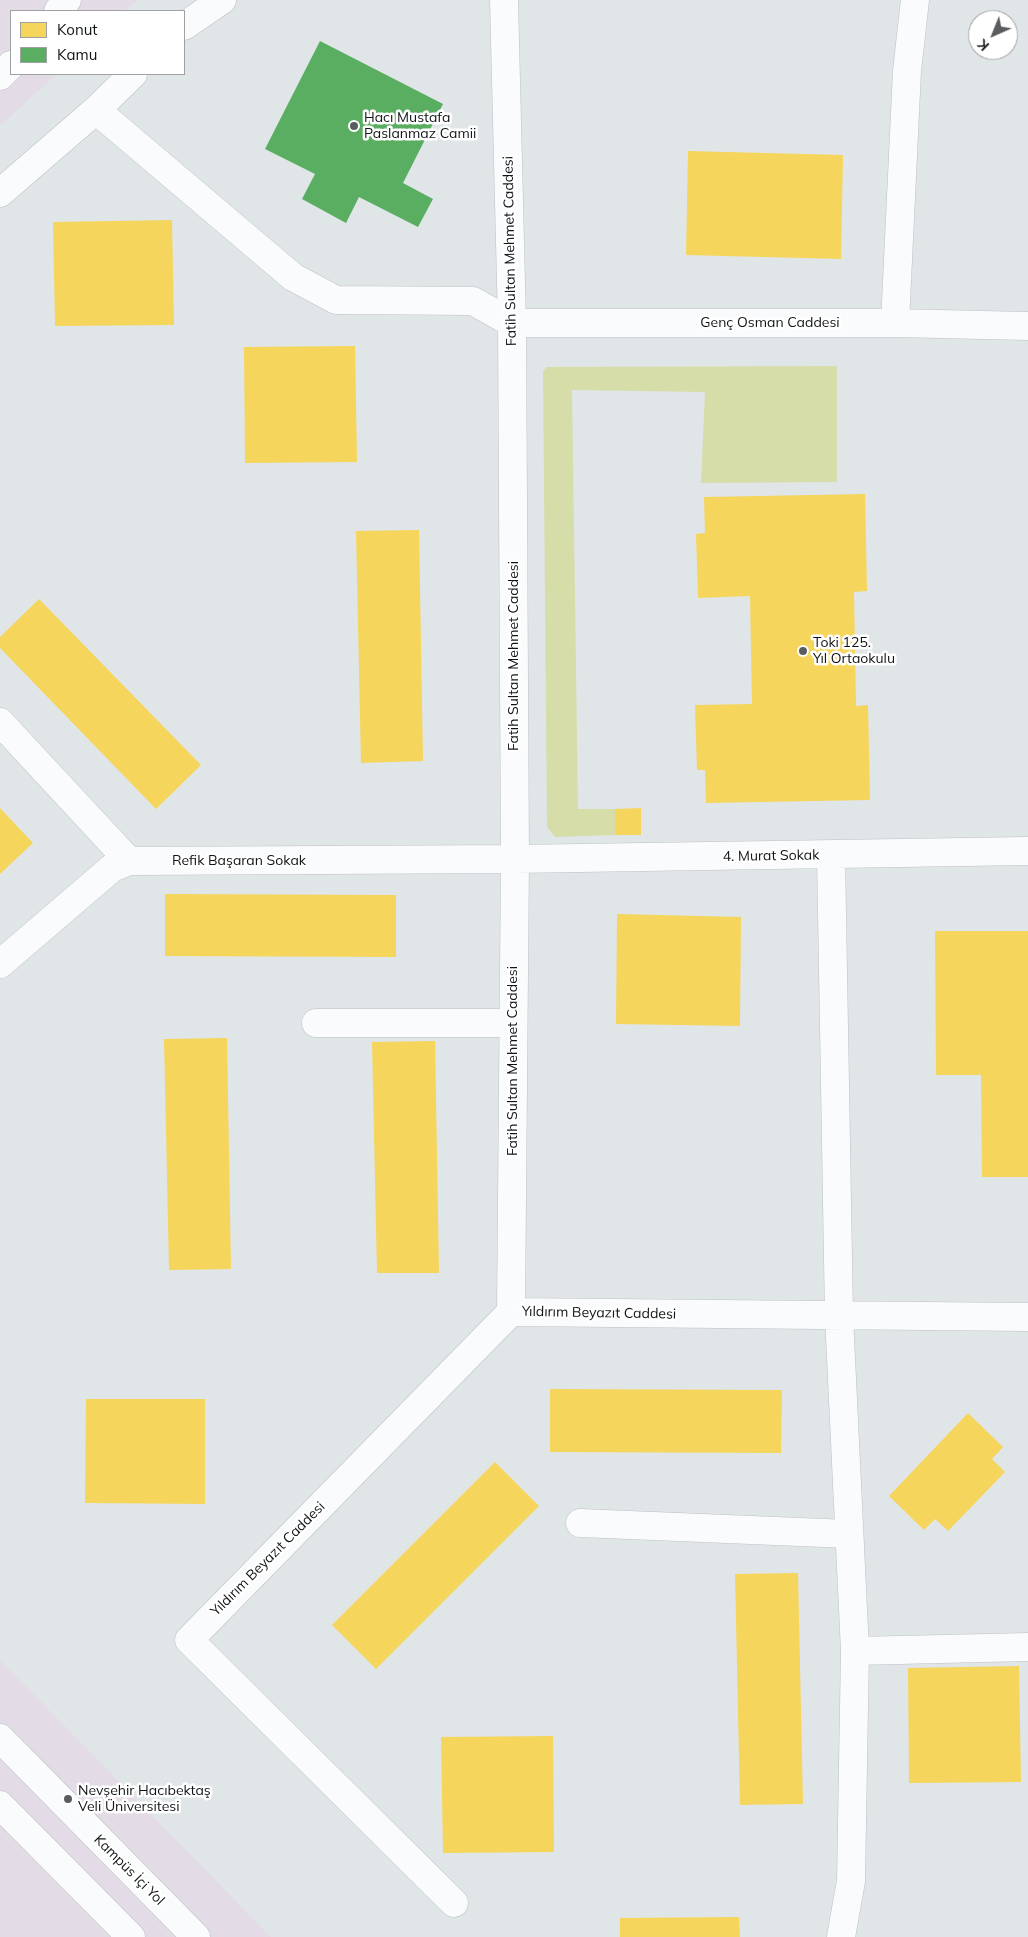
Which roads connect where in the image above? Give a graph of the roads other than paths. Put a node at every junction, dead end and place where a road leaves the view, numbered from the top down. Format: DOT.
graph roads {
  1 [pos="67,0"];
  2 [pos="222,0"];
  3 [pos="504,0"];
  4 [pos="915,0"];
  5 [pos="59,10"];
  6 [pos="185,25"];
  7 [pos="10,66"];
  8 [pos="132,75"];
  9 [pos="0,76"];
  10 [pos="96,110"];
  11 [pos="0,193"];
  12 [pos="512,323"];
  13 [pos="895,323"];
  14 [pos="1028,326"];
  15 [pos="0,722"];
  16 [pos="1028,851"];
  17 [pos="831,855"];
  18 [pos="515,859"];
  19 [pos="129,861"];
  20 [pos="0,964"];
  21 [pos="316,1023"];
  22 [pos="513,1023"];
  23 [pos="511,1312"];
  24 [pos="840,1316"];
  25 [pos="1028,1317"];
  26 [pos="580,1523"];
  27 [pos="849,1534"];
  28 [pos="1028,1648"];
  29 [pos="855,1652"];
  30 [pos="0,1738"];
  31 [pos="0,1805"];
  32 [pos="454,1903"];
  33 [pos="130,1937"];
  34 [pos="196,1937"];
  35 [pos="841,1937"];
  1 -- 5 [label="street"];
  2 -- 6 [label="street"];
  3 -- 12 [label="street, Fatih Sultan Mehmet Caddesi"];
  4 -- 13 [label="street"];
  7 -- 9 [label="street"];
  8 -- 10 [label="street"];
  10 -- 11 [label="street"];
  10 -- 12 [label="street"];
  12 -- 13 [label="street, Genç Osman Caddesi"];
  12 -- 18 [label="street, Fatih Sultan Mehmet Caddesi"];
  13 -- 14 [label="street, Genç Osman Caddesi"];
  15 -- 19 [label="street"];
  16 -- 17 [label="street, 4. Murat Sokak"];
  17 -- 18 [label="street, 4. Murat Sokak"];
  17 -- 24 [label="street"];
  18 -- 19 [label="street, Refik Başaran Sokak"];
  18 -- 22 [label="street, Fatih Sultan Mehmet Caddesi"];
  19 -- 20 [label="street, Refik Başaran Sokak"];
  21 -- 22 [label="street"];
  22 -- 23 [label="street, Fatih Sultan Mehmet Caddesi"];
  23 -- 24 [label="street, Yıldırım Beyazıt Caddesi"];
  23 -- 32 [label="street, Yıldırım Beyazıt Caddesi"];
  24 -- 25 [label="street, Yıldırım Beyazıt Caddesi"];
  24 -- 27 [label="street"];
  26 -- 27 [label="street"];
  27 -- 29 [label="street"];
  28 -- 29 [label="street"];
  29 -- 35 [label="street"];
  30 -- 34 [label="street, Kampüs İçi Yol"];
  31 -- 33 [label="street"];
}
